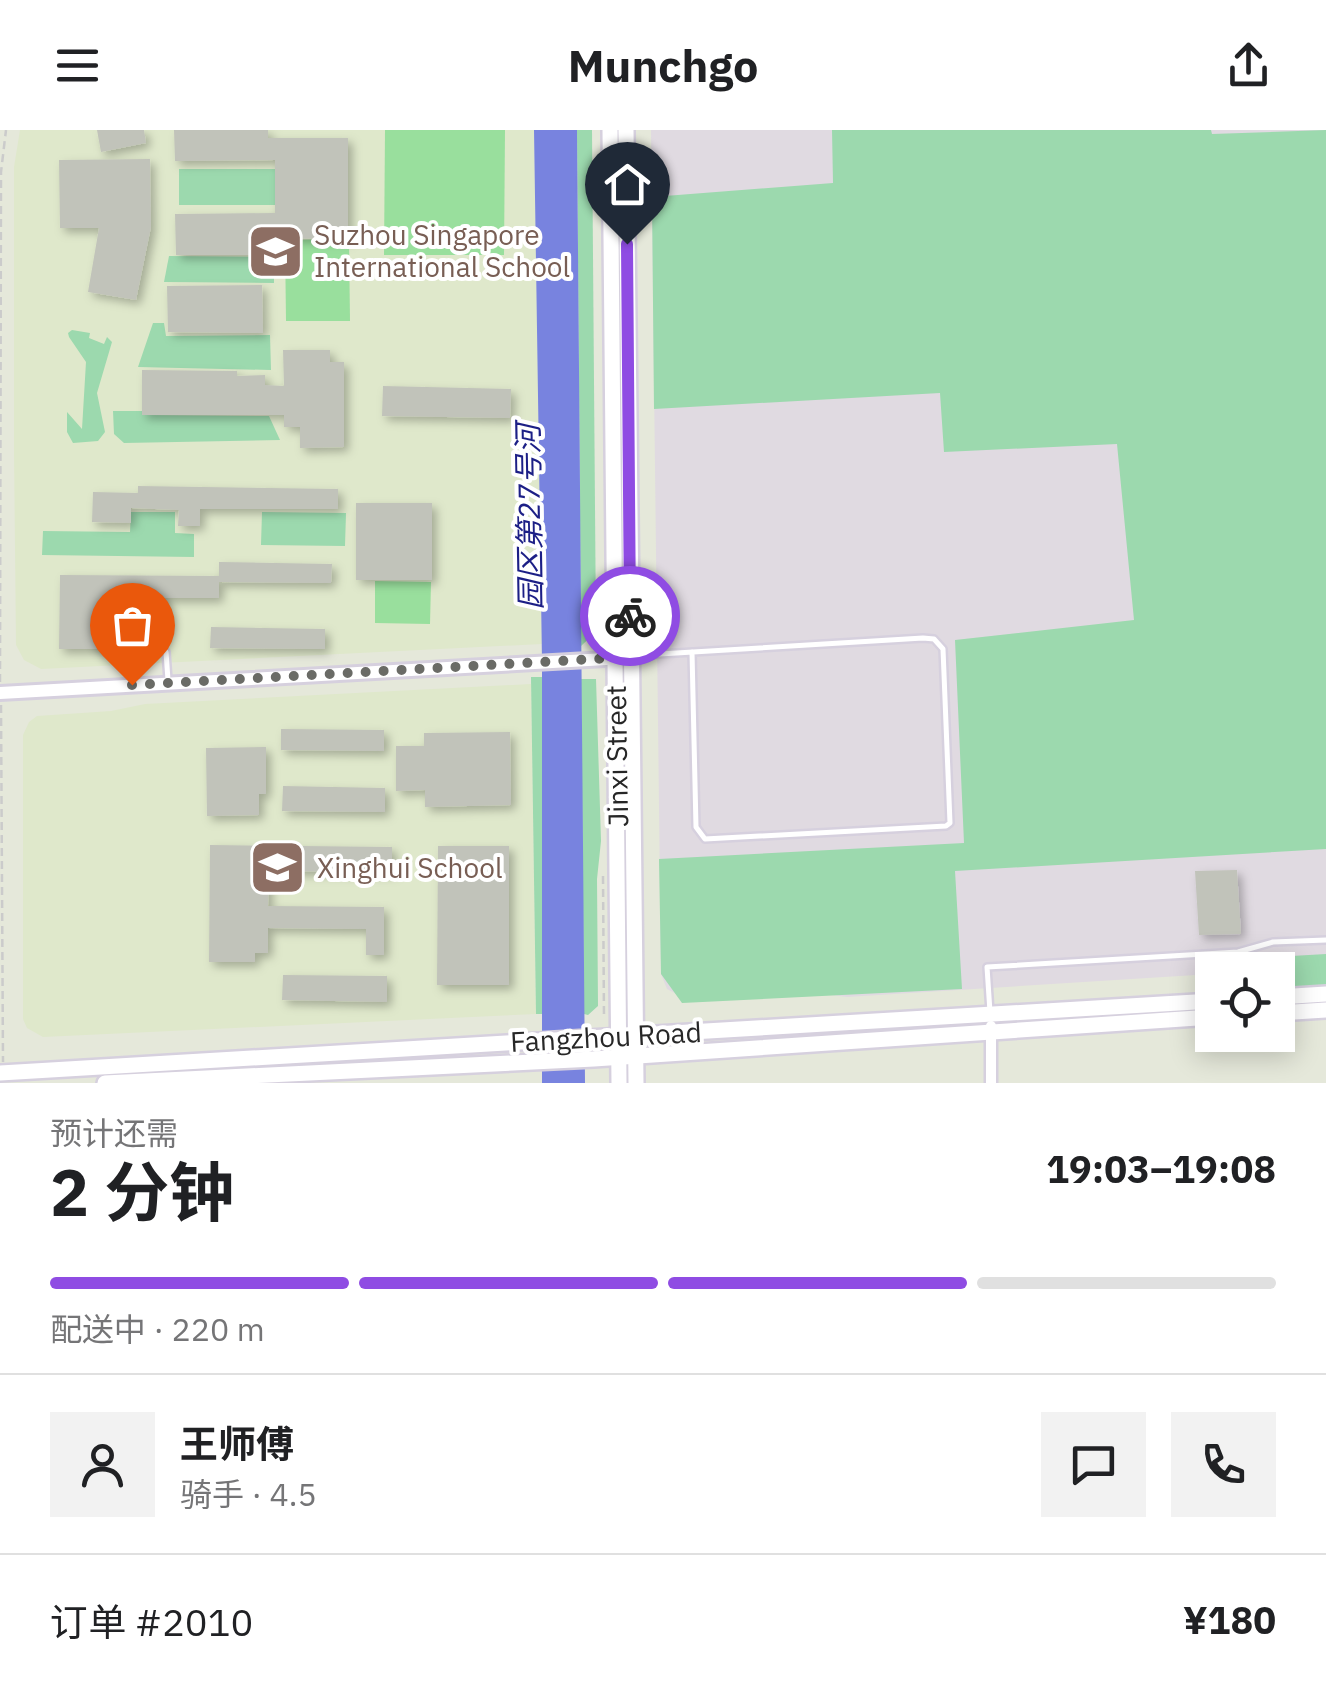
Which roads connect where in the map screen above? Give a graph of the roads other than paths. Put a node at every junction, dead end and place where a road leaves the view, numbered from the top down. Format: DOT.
graph roads {
  1 [pos="610,130"];
  2 [pos="626,130"];
  3 [pos="166,652"];
  4 [pos="692,652"];
  5 [pos="624,658"];
  6 [pos="168,683"];
  7 [pos="0,693"];
  8 [pos="1326,940"];
  9 [pos="1240,952"];
  10 [pos="1195,955"];
  11 [pos="1326,994"];
  12 [pos="1295,997"];
  13 [pos="1195,1004"];
  14 [pos="1326,1010"];
  15 [pos="1295,1013"];
  16 [pos="1195,1017"];
  17 [pos="990,1023"];
  18 [pos="627,1036"];
  19 [pos="627,1056"];
  20 [pos="2,1073"];
  21 [pos="105,1083"];
  22 [pos="619,1083"];
  23 [pos="636,1083"];
  24 [pos="992,1083"];
  1 -- 5 [label="main road, Jinxi Street"];
  2 -- 5 [label="main road, Jinxi Street"];
  3 -- 6 [label="lane"];
  4 -- 4 [label="lane"];
  4 -- 5 [label="lane"];
  5 -- 6 [label="street"];
  5 -- 18 [label="main road, Jinxi Street"];
  6 -- 7 [label="street"];
  8 -- 9 [label="lane"];
  10 -- 17 [label="lane"];
  11 -- 12 [label="main road"];
  13 -- 17 [label="main road, Fangzhou Road"];
  14 -- 15 [label="main road"];
  16 -- 17 [label="main road, Fangzhou Road"];
  17 -- 18 [label="main road, Fangzhou Road"];
  17 -- 19 [label="main road, Fangzhou Road"];
  17 -- 24 [label="street"];
  18 -- 19 [label="main road, Jinxi Street"];
  18 -- 20 [label="main road, Fangzhou Road"];
  19 -- 21 [label="main road, Fangzhou Road"];
  19 -- 22 [label="main road, Jinxi Street"];
  19 -- 23 [label="main road, Jinxi Street"];
}
